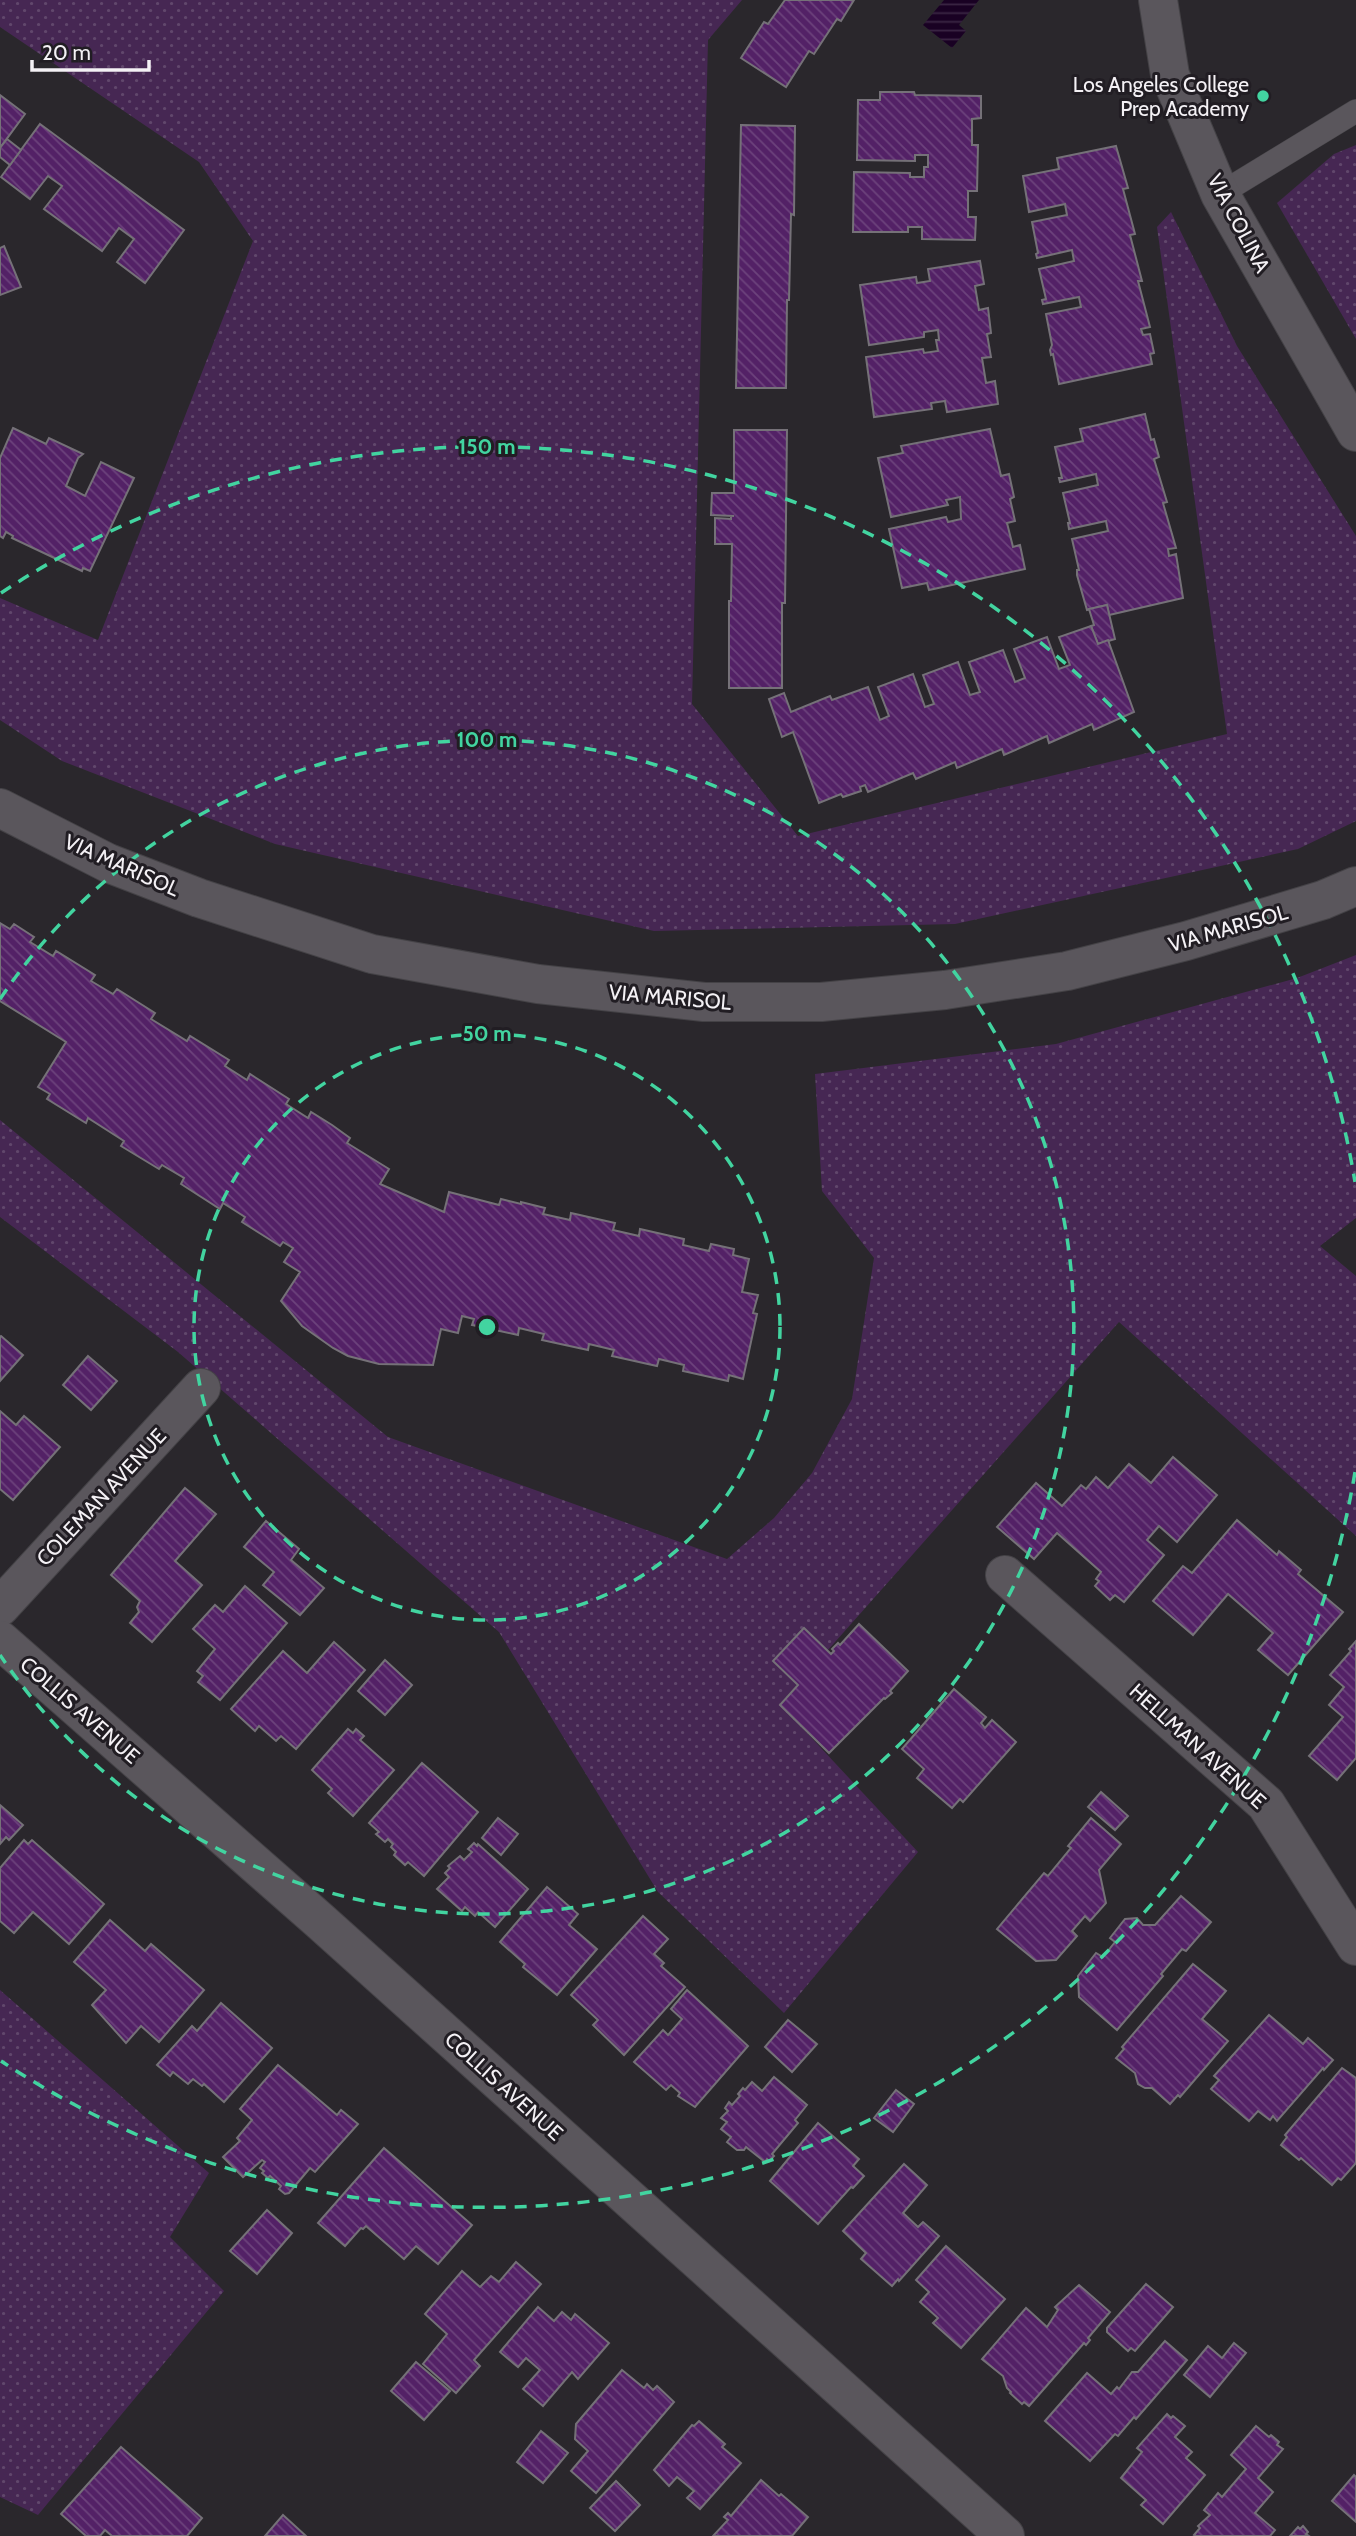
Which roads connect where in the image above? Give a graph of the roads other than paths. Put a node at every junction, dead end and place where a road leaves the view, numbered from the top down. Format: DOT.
graph roads {
  1 [pos="1158,0"];
  2 [pos="1356,111"];
  3 [pos="1220,194"];
  4 [pos="1356,432"];
  5 [pos="0,808"];
  6 [pos="1356,886"];
  7 [pos="201,1388"];
  8 [pos="1005,1575"];
  9 [pos="0,1607"];
  10 [pos="0,1640"];
  11 [pos="1356,1946"];
  12 [pos="1005,2536"];
  1 -- 3 [label="street, VIA COLINA"];
  2 -- 3 [label="lane"];
  3 -- 4 [label="street, VIA COLINA"];
  5 -- 6 [label="street, VIA MARISOL"];
  7 -- 9 [label="street, COLEMAN AVENUE"];
  8 -- 11 [label="street, HELLMAN AVENUE"];
  10 -- 12 [label="street, COLLIS AVENUE"];
}
